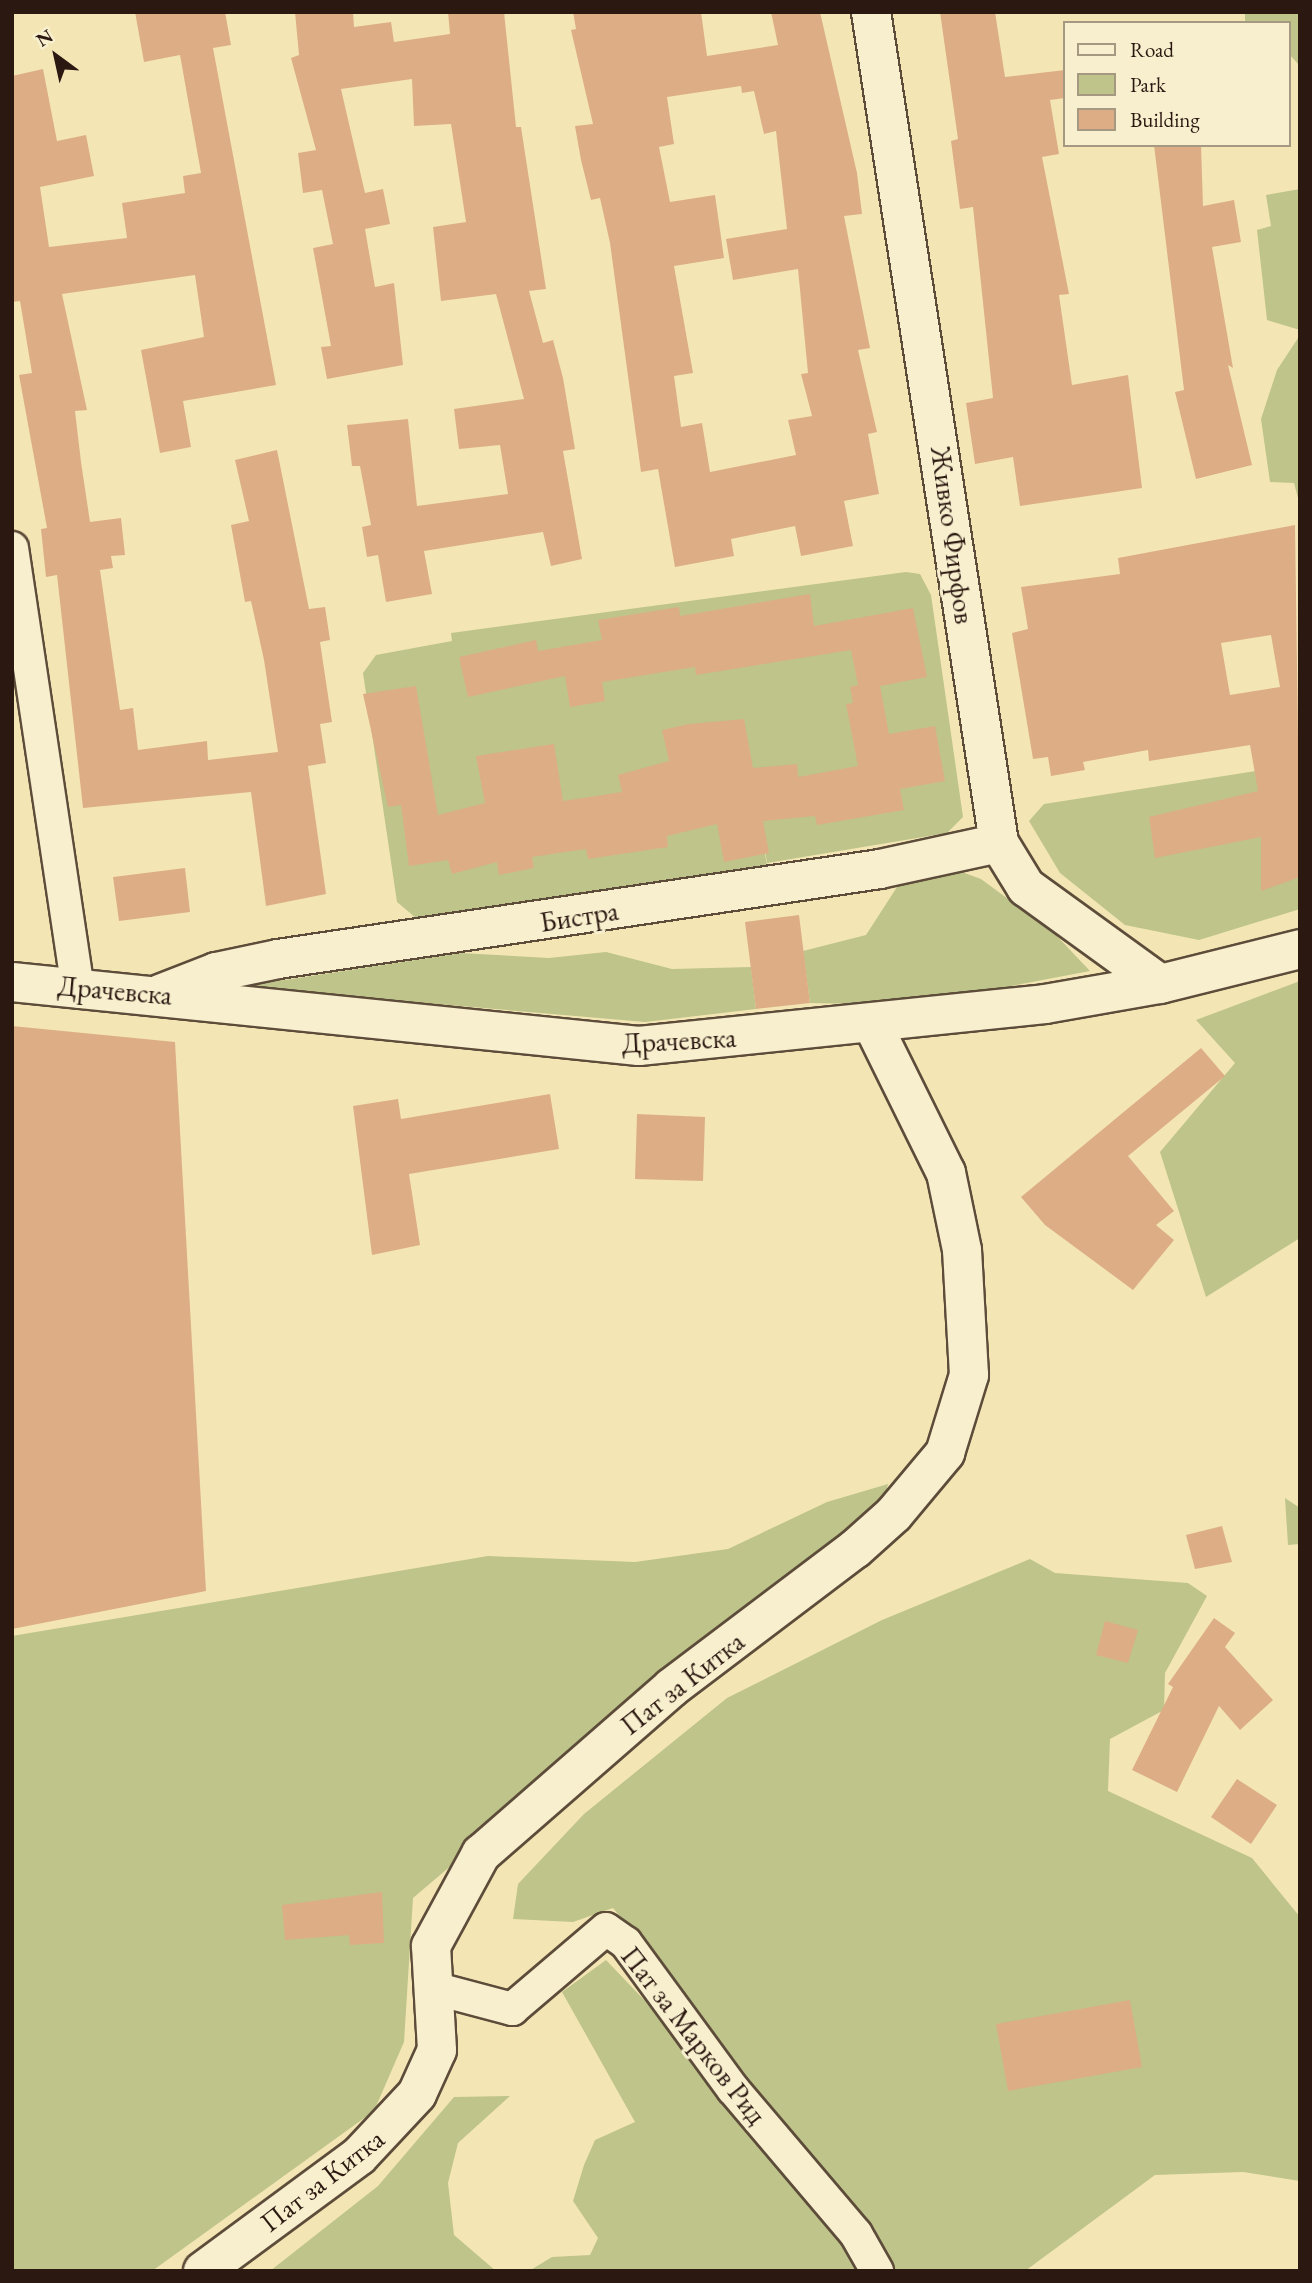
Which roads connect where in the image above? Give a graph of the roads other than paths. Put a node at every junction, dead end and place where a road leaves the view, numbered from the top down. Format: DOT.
graph roads {
  1 [pos="871,12"];
  2 [pos="12,548"];
  3 [pos="999,843"];
  4 [pos="1300,949"];
  5 [pos="12,982"];
  6 [pos="1160,985"];
  7 [pos="78,987"];
  8 [pos="160,994"];
  9 [pos="873,1025"];
  10 [pos="437,1989"];
  11 [pos="203,2271"];
  12 [pos="877,2271"];
  1 -- 3 [label="street, Живко Фирфов"];
  2 -- 7 [label="street"];
  3 -- 6 [label="street, Живко Фирфов"];
  3 -- 8 [label="street, Бистра"];
  4 -- 6 [label="street, Драчевска"];
  5 -- 7 [label="street, Драчевска"];
  6 -- 9 [label="street, Драчевска"];
  7 -- 8 [label="street, Драчевска"];
  8 -- 9 [label="street, Драчевска"];
  9 -- 10 [label="street, Пат за Китка"];
  10 -- 11 [label="street, Пат за Китка"];
  10 -- 12 [label="street, Пат за Марков Рид"];
}
